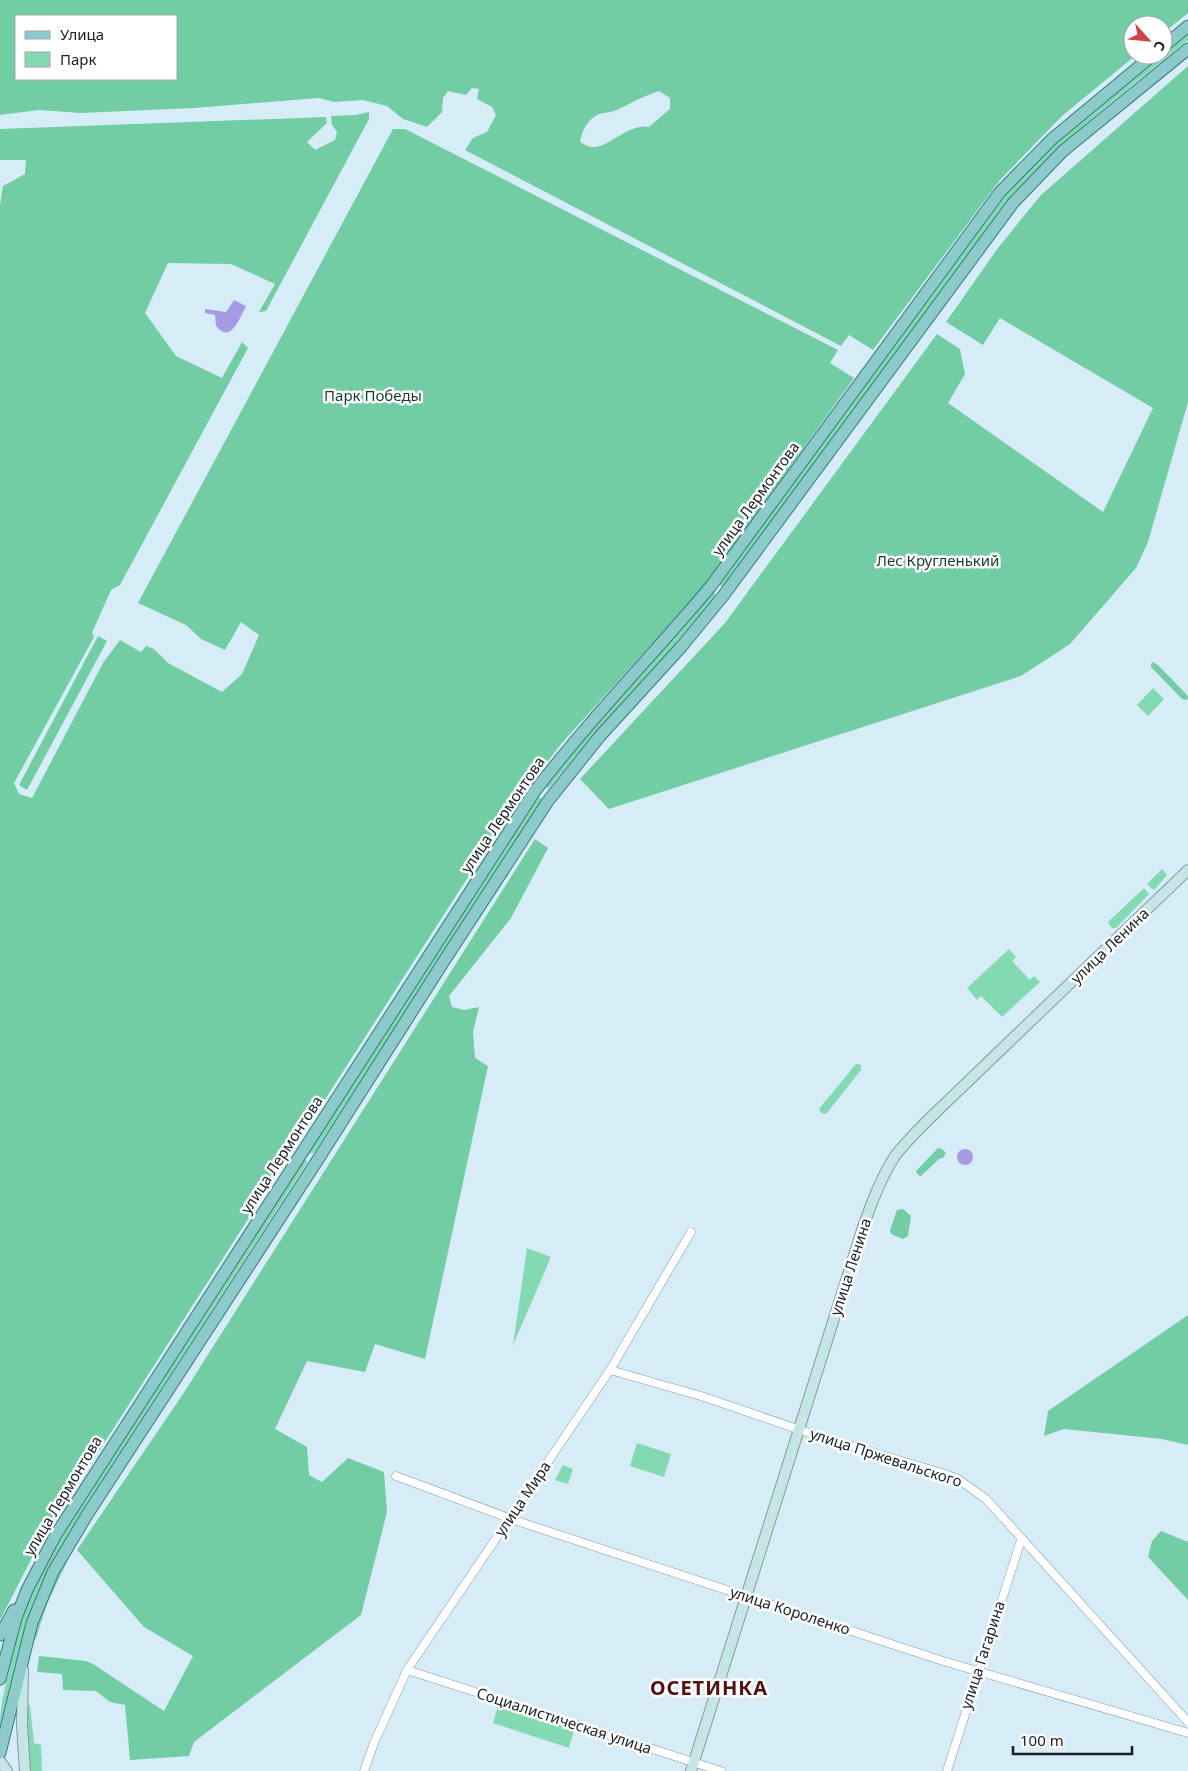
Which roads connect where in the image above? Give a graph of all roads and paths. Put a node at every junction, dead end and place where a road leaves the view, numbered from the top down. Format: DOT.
graph roads {
  1 [pos="1188,26"];
  2 [pos="1173,39"];
  3 [pos="1188,49"];
  4 [pos="1141,65"];
  5 [pos="711,586"];
  6 [pos="723,596"];
  7 [pos="1188,870"];
  8 [pos="301,1153"];
  9 [pos="317,1161"];
  10 [pos="691,1232"];
  11 [pos="610,1370"];
  12 [pos="800,1429"];
  13 [pos="396,1476"];
  14 [pos="511,1518"];
  15 [pos="1021,1540"];
  16 [pos="39,1565"];
  17 [pos="746,1597"];
  18 [pos="0,1635"];
  19 [pos="23,1656"];
  20 [pos="407,1670"];
  21 [pos="978,1672"];
  22 [pos="0,1680"];
  23 [pos="7,1722"];
  24 [pos="1188,1722"];
  25 [pos="1188,1733"];
  26 [pos="0,1734"];
  27 [pos="0,1753"];
  28 [pos="0,1761"];
  29 [pos="692,1766"];
  30 [pos="7,1771"];
  31 [pos="25,1771"];
  32 [pos="364,1771"];
  33 [pos="721,1771"];
  34 [pos="947,1771"];
  1 -- 2 [label="main road"];
  3 -- 6 [label="main road, улица Лермонтова"];
  4 -- 5 [label="main road, улица Лермонтова"];
  5 -- 6 [label="main road"];
  5 -- 8 [label="main road, улица Лермонтова"];
  6 -- 9 [label="main road, улица Лермонтова"];
  7 -- 12 [label="main road, улица Ленина"];
  8 -- 9 [label="main road"];
  8 -- 16 [label="main road, улица Лермонтова"];
  9 -- 19 [label="main road, улица Лермонтова"];
  10 -- 11 [label="street, улица Мира"];
  11 -- 12 [label="street, улица Пржевальского"];
  11 -- 14 [label="street, улица Мира"];
  12 -- 15 [label="street, улица Пржевальского"];
  12 -- 17 [label="main road, улица Ленина"];
  13 -- 14 [label="street, улица Короленко"];
  14 -- 17 [label="street, улица Короленко"];
  14 -- 20 [label="street, улица Мира"];
  15 -- 21 [label="street, улица Гагарина"];
  15 -- 24 [label="street, улица Пржевальского"];
  16 -- 18 [label="main road"];
  16 -- 22 [label="main road, улица Лермонтова"];
  17 -- 21 [label="street, улица Короленко"];
  17 -- 29 [label="main road, улица Ленина"];
  19 -- 23 [label="main road, улица Лермонтова"];
  19 -- 31 [label="main road, улица Лермонтова"];
  20 -- 29 [label="street, Социалистическая улица"];
  20 -- 32 [label="street, улица Мира"];
  21 -- 25 [label="street, улица Короленко"];
  21 -- 34 [label="street, улица Гагарина"];
  23 -- 26 [label="main road"];
  23 -- 27 [label="main road, улица Лермонтова"];
  28 -- 30 [label="main road"];
  29 -- 33 [label="street, Социалистическая улица"];
}
